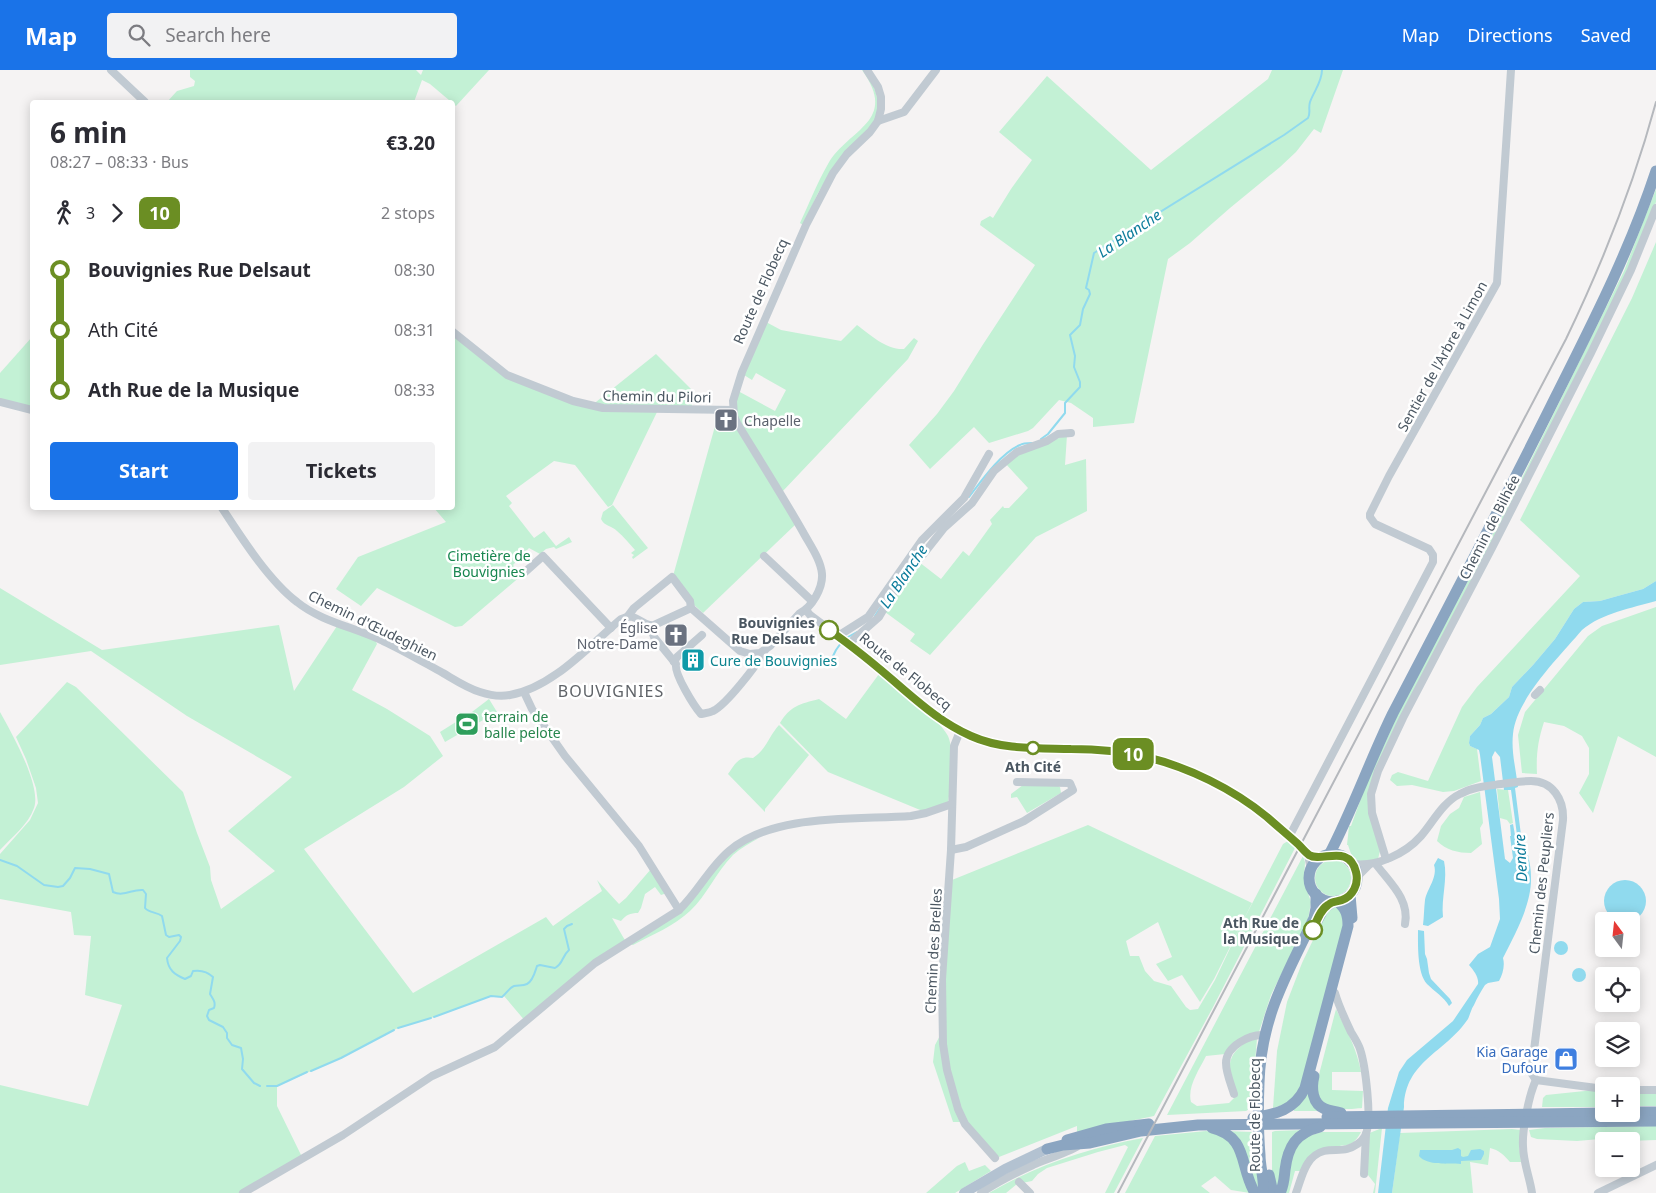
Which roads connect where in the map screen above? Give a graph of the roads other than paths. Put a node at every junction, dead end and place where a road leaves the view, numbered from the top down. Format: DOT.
graph roads {
  1 [pos="111,70"];
  2 [pos="867,70"];
  3 [pos="936,70"];
  4 [pos="1511,70"];
  5 [pos="143,100"];
  6 [pos="878,121"];
  7 [pos="1656,171"];
  8 [pos="1656,208"];
  9 [pos="455,333"];
  10 [pos="0,402"];
  11 [pos="30,410"];
  12 [pos="733,410"];
  13 [pos="1071,433"];
  14 [pos="989,454"];
  15 [pos="223,510"];
  16 [pos="764,556"];
  17 [pos="524,573"];
  18 [pos="812,601"];
  19 [pos="691,608"];
  20 [pos="806,610"];
  21 [pos="628,616"];
  22 [pos="650,626"];
  23 [pos="611,628"];
  24 [pos="702,635"];
  25 [pos="844,640"];
  26 [pos="765,650"];
  27 [pos="674,662"];
  28 [pos="524,692"];
  29 [pos="960,731"];
  30 [pos="1017,782"];
  31 [pos="952,804"];
  32 [pos="1349,815"];
  33 [pos="1289,837"];
  34 [pos="951,850"];
  35 [pos="1308,855"];
  36 [pos="1327,856"];
  37 [pos="1386,859"];
  38 [pos="1351,862"];
  39 [pos="1372,864"];
  40 [pos="1311,870"];
  41 [pos="1357,877"];
  42 [pos="1316,894"];
  43 [pos="1350,895"];
  44 [pos="1335,902"];
  45 [pos="679,910"];
  46 [pos="1405,924"];
  47 [pos="1335,994"];
  48 [pos="1264,1035"];
  49 [pos="1536,1080"];
  50 [pos="1595,1088"];
  51 [pos="1640,1090"];
  52 [pos="1656,1090"];
  53 [pos="1234,1094"];
  54 [pos="1640,1112"];
  55 [pos="1656,1112"];
  56 [pos="1595,1114"];
  57 [pos="1541,1118"];
  58 [pos="1273,1119"];
  59 [pos="1252,1121"];
  60 [pos="1656,1121"];
  61 [pos="1342,1122"];
  62 [pos="1198,1125"];
  63 [pos="1366,1134"];
  64 [pos="1080,1144"];
  65 [pos="1047,1149"];
  66 [pos="995,1158"];
  67 [pos="1656,1165"];
  68 [pos="1364,1174"];
  69 [pos="1019,1182"];
  70 [pos="243,1193"];
  71 [pos="964,1193"];
  72 [pos="981,1193"];
  73 [pos="1030,1193"];
  74 [pos="1255,1193"];
  75 [pos="1264,1193"];
  76 [pos="1273,1193"];
  77 [pos="1280,1193"];
  78 [pos="1296,1193"];
  79 [pos="1532,1193"];
  80 [pos="1598,1193"];
  1 -- 5 [label="street"];
  2 -- 6 [label="street"];
  3 -- 6 [label="street"];
  4 -- 33 [label="street, Sentier de l'Arbre à Limon"];
  6 -- 12 [label="street, Route de Flobecq"];
  7 -- 32 [label="highway"];
  8 -- 37 [label="street, Chemin de Bilhée"];
  9 -- 12 [label="street, Chemin du Pilori"];
  10 -- 11 [label="street"];
  12 -- 18 [label="street"];
  13 -- 25 [label="street"];
  14 -- 25 [label="street"];
  15 -- 28 [label="street, Chemin d'Œudeghien"];
  16 -- 18 [label="street"];
  17 -- 23 [label="street"];
  18 -- 20 [label="street"];
  19 -- 21 [label="street, Chemin d'Œudeghien"];
  19 -- 22 [label="street"];
  19 -- 26 [label="street"];
  20 -- 25 [label="street, Route de Flobecq"];
  20 -- 26 [label="street"];
  21 -- 22 [label="street"];
  21 -- 23 [label="street, Chemin d'Œudeghien"];
  22 -- 27 [label="street"];
  23 -- 28 [label="street, Chemin d'Œudeghien"];
  24 -- 27 [label="street"];
  25 -- 29 [label="street, Route de Flobecq"];
  26 -- 27 [label="street"];
  28 -- 45 [label="street"];
  29 -- 31 [label="street, Chemin des Brelles"];
  29 -- 33 [label="street, Route de Flobecq"];
  30 -- 34 [label="street"];
  31 -- 34 [label="street, Chemin des Brelles"];
  31 -- 45 [label="street"];
  32 -- 36 [label="highway"];
  32 -- 38 [label="highway"];
  33 -- 35 [label="street, Route de Flobecq"];
  34 -- 66 [label="street, Chemin des Brelles"];
  35 -- 36 [label="street"];
  35 -- 40 [label="street"];
  36 -- 38 [label="highway"];
  36 -- 40 [label="highway"];
  37 -- 39 [label="street, Chemin des Peupliers"];
  37 -- 49 [label="street, Chemin des Peupliers"];
  38 -- 39 [label="street, Chemin des Peupliers"];
  38 -- 41 [label="highway"];
  39 -- 41 [label="street, Chemin des Peupliers"];
  39 -- 46 [label="street"];
  40 -- 42 [label="highway"];
  41 -- 43 [label="highway"];
  42 -- 44 [label="highway"];
  42 -- 48 [label="highway, Route de Flobecq"];
  43 -- 44 [label="highway"];
  43 -- 47 [label="highway"];
  44 -- 58 [label="highway"];
  44 -- 76 [label="highway, Route de Flobecq"];
  45 -- 70 [label="street"];
  47 -- 61 [label="highway"];
  47 -- 63 [label="street"];
  48 -- 53 [label="street"];
  48 -- 75 [label="highway, Route de Flobecq"];
  49 -- 50 [label="street"];
  49 -- 79 [label="street, Chemin des Peupliers"];
  51 -- 52 [label="street"];
  54 -- 55 [label="highway"];
  56 -- 57 [label="highway"];
  57 -- 60 [label="highway"];
  57 -- 61 [label="highway"];
  58 -- 59 [label="highway"];
  58 -- 61 [label="highway"];
  59 -- 62 [label="highway"];
  59 -- 65 [label="highway"];
  61 -- 77 [label="highway"];
  62 -- 64 [label="highway"];
  62 -- 74 [label="highway"];
  63 -- 68 [label="street"];
  63 -- 78 [label="street"];
  64 -- 65 [label="highway"];
  64 -- 72 [label="street"];
  65 -- 71 [label="main road"];
  67 -- 80 [label="street"];
  69 -- 73 [label="street"];
}
